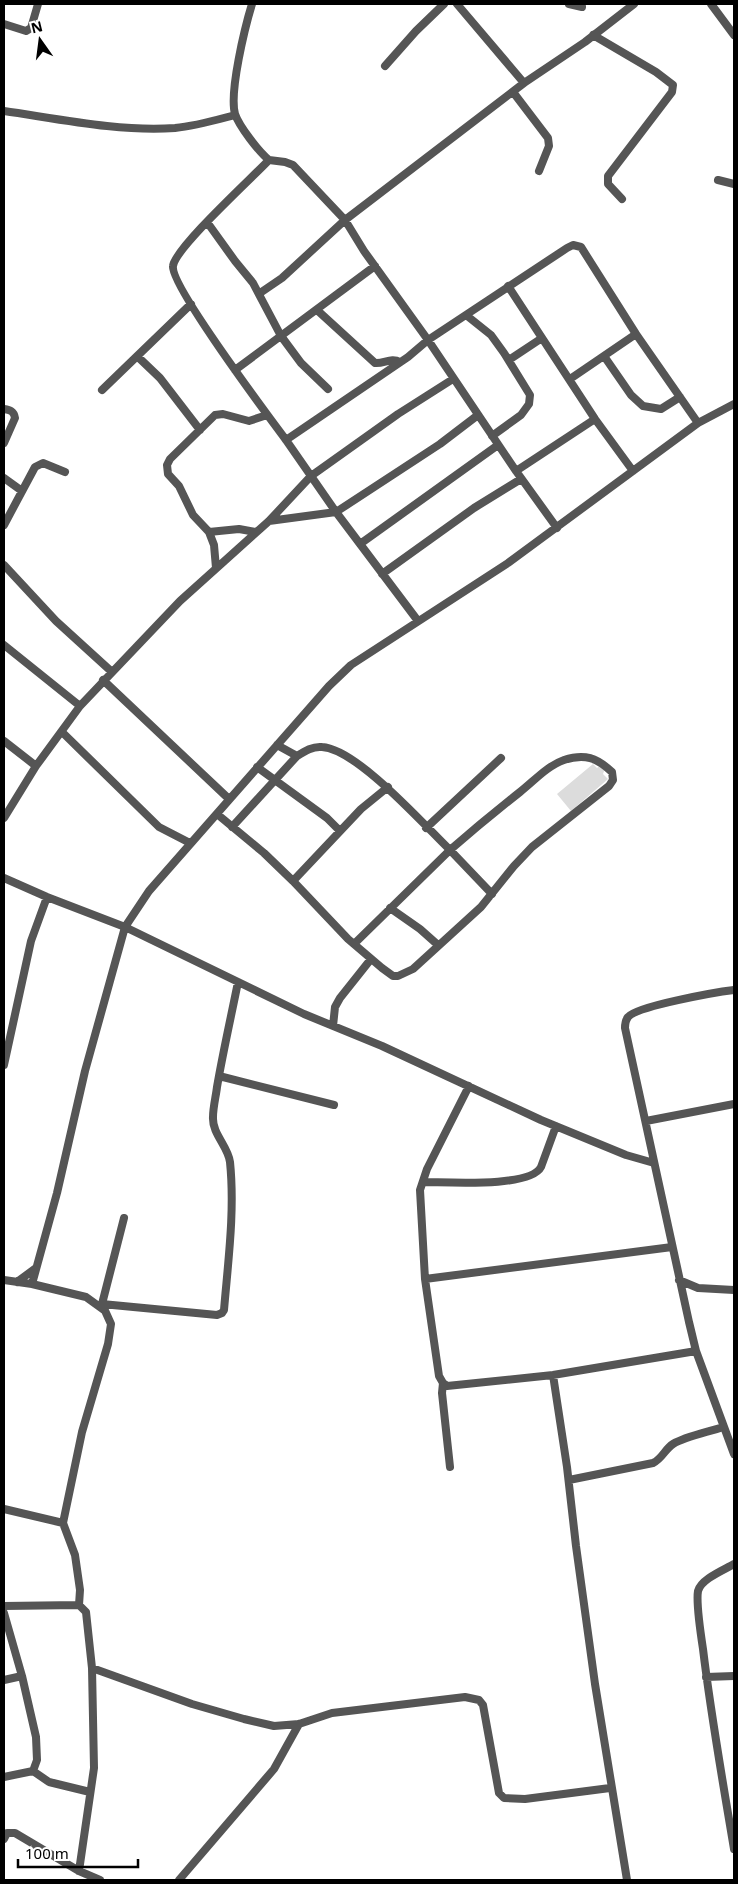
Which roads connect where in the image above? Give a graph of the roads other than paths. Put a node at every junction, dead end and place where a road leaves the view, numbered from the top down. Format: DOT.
graph roads {
  1 [pos="38,4"];
  2 [pos="252,4"];
  3 [pos="444,4"];
  4 [pos="569,4"];
  5 [pos="634,4"];
  6 [pos="711,4"];
  7 [pos="460,5"];
  8 [pos="582,7"];
  9 [pos="4,24"];
  10 [pos="734,34"];
  11 [pos="593,35"];
  12 [pos="385,66"];
  13 [pos="524,83"];
  14 [pos="513,92"];
  15 [pos="4,112"];
  16 [pos="235,115"];
  17 [pos="269,160"];
  18 [pos="539,170"];
  19 [pos="718,180"];
  20 [pos="734,184"];
  21 [pos="622,198"];
  22 [pos="345,220"];
  23 [pos="208,222"];
  24 [pos="375,266"];
  25 [pos="508,286"];
  26 [pos="260,293"];
  27 [pos="191,304"];
  28 [pos="317,310"];
  29 [pos="466,315"];
  30 [pos="636,334"];
  31 [pos="281,336"];
  32 [pos="542,338"];
  33 [pos="428,340"];
  34 [pos="137,356"];
  35 [pos="604,356"];
  36 [pos="509,360"];
  37 [pos="400,362"];
  38 [pos="235,370"];
  39 [pos="453,379"];
  40 [pos="570,380"];
  41 [pos="328,389"];
  42 [pos="102,390"];
  43 [pos="680,397"];
  44 [pos="734,404"];
  45 [pos="4,409"];
  46 [pos="267,415"];
  47 [pos="478,415"];
  48 [pos="595,419"];
  49 [pos="698,423"];
  50 [pos="200,430"];
  51 [pos="492,436"];
  52 [pos="286,440"];
  53 [pos="4,443"];
  54 [pos="498,445"];
  55 [pos="516,471"];
  56 [pos="633,471"];
  57 [pos="65,472"];
  58 [pos="311,476"];
  59 [pos="4,478"];
  60 [pos="521,479"];
  61 [pos="22,490"];
  62 [pos="336,512"];
  63 [pos="268,521"];
  64 [pos="4,525"];
  65 [pos="557,528"];
  66 [pos="209,532"];
  67 [pos="256,532"];
  68 [pos="360,544"];
  69 [pos="4,565"];
  70 [pos="216,568"];
  71 [pos="382,574"];
  72 [pos="418,620"];
  73 [pos="4,645"];
  74 [pos="112,672"];
  75 [pos="104,680"];
  76 [pos="80,706"];
  77 [pos="62,732"];
  78 [pos="4,741"];
  79 [pos="277,745"];
  80 [pos="297,756"];
  81 [pos="501,758"];
  82 [pos="36,766"];
  83 [pos="257,768"];
  84 [pos="274,780"];
  85 [pos="388,787"];
  86 [pos="230,799"];
  87 [pos="7,805"];
  88 [pos="217,814"];
  89 [pos="4,818"];
  90 [pos="232,827"];
  91 [pos="426,828"];
  92 [pos="340,831"];
  93 [pos="190,843"];
  94 [pos="450,850"];
  95 [pos="4,878"];
  96 [pos="293,881"];
  97 [pos="492,894"];
  98 [pos="47,897"];
  99 [pos="390,908"];
  100 [pos="125,927"];
  101 [pos="354,944"];
  102 [pos="438,945"];
  103 [pos="371,958"];
  104 [pos="238,982"];
  105 [pos="734,990"];
  106 [pos="333,1026"];
  107 [pos="4,1065"];
  108 [pos="219,1076"];
  109 [pos="469,1086"];
  110 [pos="734,1104"];
  111 [pos="334,1105"];
  112 [pos="646,1121"];
  113 [pos="556,1126"];
  114 [pos="654,1163"];
  115 [pos="423,1182"];
  116 [pos="124,1218"];
  117 [pos="672,1246"];
  118 [pos="36,1268"];
  119 [pos="425,1279"];
  120 [pos="4,1280"];
  121 [pos="679,1280"];
  122 [pos="17,1282"];
  123 [pos="32,1284"];
  124 [pos="698,1288"];
  125 [pos="734,1290"];
  126 [pos="682,1295"];
  127 [pos="103,1307"];
  128 [pos="696,1351"];
  129 [pos="553,1375"];
  130 [pos="443,1383"];
  131 [pos="724,1427"];
  132 [pos="731,1437"];
  133 [pos="734,1454"];
  134 [pos="450,1467"];
  135 [pos="569,1480"];
  136 [pos="4,1508"];
  137 [pos="63,1523"];
  138 [pos="734,1564"];
  139 [pos="79,1605"];
  140 [pos="4,1606"];
  141 [pos="4,1613"];
  142 [pos="92,1668"];
  143 [pos="22,1676"];
  144 [pos="734,1676"];
  145 [pos="706,1677"];
  146 [pos="4,1680"];
  147 [pos="299,1724"];
  148 [pos="32,1771"];
  149 [pos="4,1777"];
  150 [pos="610,1788"];
  151 [pos="90,1792"];
  152 [pos="4,1839"];
  153 [pos="734,1849"];
  154 [pos="79,1871"];
  155 [pos="100,1880"];
  156 [pos="179,1880"];
  157 [pos="626,1880"];
  1 -- 9 [label="street"];
  2 -- 16 [label="street"];
  3 -- 12 [label="street"];
  4 -- 8 [label="street"];
  5 -- 11 [label="street"];
  6 -- 10 [label="street"];
  7 -- 13 [label="street"];
  11 -- 13 [label="street"];
  11 -- 21 [label="street"];
  13 -- 14 [label="street"];
  14 -- 18 [label="street"];
  14 -- 22 [label="street"];
  15 -- 16 [label="street"];
  16 -- 17 [label="street"];
  17 -- 22 [label="street"];
  17 -- 23 [label="street"];
  19 -- 20 [label="street"];
  22 -- 24 [label="street"];
  22 -- 26 [label="street"];
  23 -- 26 [label="street"];
  23 -- 27 [label="street"];
  24 -- 28 [label="street"];
  24 -- 33 [label="street"];
  25 -- 29 [label="street"];
  25 -- 30 [label="street"];
  25 -- 32 [label="street"];
  26 -- 31 [label="street"];
  27 -- 34 [label="street"];
  27 -- 38 [label="street"];
  28 -- 31 [label="street"];
  28 -- 37 [label="street"];
  29 -- 33 [label="street"];
  29 -- 36 [label="street"];
  30 -- 35 [label="street"];
  30 -- 43 [label="street"];
  31 -- 38 [label="street"];
  31 -- 41 [label="street"];
  32 -- 36 [label="street"];
  32 -- 40 [label="street"];
  33 -- 37 [label="street"];
  33 -- 39 [label="street"];
  34 -- 42 [label="street"];
  34 -- 50 [label="street"];
  35 -- 40 [label="street"];
  35 -- 43 [label="street"];
  36 -- 51 [label="street"];
  37 -- 52 [label="street"];
  38 -- 46 [label="street"];
  39 -- 47 [label="street"];
  39 -- 58 [label="street"];
  40 -- 48 [label="street"];
  43 -- 49 [label="street"];
  44 -- 49 [label="street"];
  45 -- 53 [label="street"];
  46 -- 50 [label="street"];
  46 -- 52 [label="street"];
  47 -- 51 [label="street"];
  47 -- 62 [label="street"];
  48 -- 55 [label="street"];
  48 -- 56 [label="street"];
  49 -- 56 [label="street"];
  50 -- 66 [label="street"];
  51 -- 54 [label="street"];
  52 -- 58 [label="street"];
  54 -- 55 [label="street"];
  54 -- 68 [label="street"];
  55 -- 60 [label="street"];
  56 -- 65 [label="street"];
  57 -- 61 [label="street"];
  58 -- 62 [label="street"];
  58 -- 63 [label="street"];
  59 -- 61 [label="street"];
  60 -- 65 [label="street"];
  60 -- 71 [label="street"];
  61 -- 64 [label="street"];
  62 -- 63 [label="street"];
  62 -- 68 [label="street"];
  63 -- 67 [label="street"];
  65 -- 72 [label="street"];
  66 -- 67 [label="street"];
  66 -- 70 [label="street"];
  67 -- 70 [label="street"];
  68 -- 71 [label="street"];
  69 -- 74 [label="street"];
  70 -- 74 [label="street"];
  71 -- 72 [label="street"];
  72 -- 79 [label="street"];
  73 -- 76 [label="street"];
  74 -- 75 [label="street"];
  75 -- 76 [label="street"];
  75 -- 86 [label="street"];
  76 -- 77 [label="street"];
  77 -- 82 [label="street"];
  77 -- 93 [label="street"];
  78 -- 82 [label="street"];
  79 -- 80 [label="street"];
  79 -- 83 [label="street"];
  80 -- 84 [label="street"];
  80 -- 85 [label="street"];
  81 -- 91 [label="street"];
  82 -- 87 [label="street"];
  83 -- 84 [label="street"];
  83 -- 86 [label="street"];
  84 -- 90 [label="street"];
  84 -- 92 [label="street"];
  85 -- 91 [label="street"];
  85 -- 92 [label="street"];
  86 -- 88 [label="street"];
  87 -- 89 [label="street"];
  88 -- 90 [label="street"];
  88 -- 93 [label="street"];
  90 -- 96 [label="street"];
  91 -- 94 [label="street"];
  92 -- 96 [label="street"];
  93 -- 100 [label="street"];
  94 -- 97 [label="street"];
  94 -- 97 [label="street"];
  94 -- 99 [label="street"];
  95 -- 98 [label="street"];
  96 -- 101 [label="street"];
  97 -- 102 [label="street"];
  98 -- 100 [label="street"];
  98 -- 107 [label="street"];
  99 -- 101 [label="street"];
  99 -- 102 [label="street"];
  100 -- 104 [label="street"];
  100 -- 118 [label="street"];
  101 -- 103 [label="street"];
  102 -- 103 [label="street"];
  103 -- 106 [label="street"];
  104 -- 106 [label="street"];
  104 -- 108 [label="street"];
  105 -- 112 [label="street"];
  106 -- 109 [label="street"];
  108 -- 111 [label="street"];
  108 -- 127 [label="street"];
  109 -- 113 [label="street"];
  109 -- 115 [label="street"];
  110 -- 112 [label="street"];
  112 -- 114 [label="street"];
  113 -- 114 [label="street"];
  113 -- 115 [label="street"];
  114 -- 117 [label="street"];
  115 -- 119 [label="street"];
  116 -- 127 [label="street"];
  117 -- 119 [label="street"];
  117 -- 121 [label="street"];
  118 -- 122 [label="street"];
  118 -- 123 [label="street"];
  119 -- 130 [label="street"];
  120 -- 122 [label="street"];
  121 -- 124 [label="street"];
  121 -- 126 [label="street"];
  122 -- 123 [label="street"];
  123 -- 127 [label="street"];
  124 -- 125 [label="street"];
  124 -- 126 [label="street"];
  126 -- 128 [label="street"];
  127 -- 137 [label="street"];
  128 -- 129 [label="street"];
  128 -- 131 [label="street"];
  129 -- 130 [label="street"];
  129 -- 135 [label="street"];
  130 -- 134 [label="street"];
  131 -- 132 [label="street"];
  131 -- 135 [label="street"];
  132 -- 133 [label="street"];
  135 -- 150 [label="street"];
  136 -- 137 [label="street"];
  137 -- 139 [label="street"];
  138 -- 145 [label="street"];
  139 -- 140 [label="street"];
  139 -- 142 [label="street"];
  141 -- 143 [label="street"];
  142 -- 147 [label="street"];
  142 -- 151 [label="street"];
  143 -- 146 [label="street"];
  143 -- 148 [label="street"];
  144 -- 145 [label="street"];
  145 -- 153 [label="street"];
  147 -- 150 [label="street"];
  147 -- 156 [label="street"];
  148 -- 149 [label="street"];
  148 -- 151 [label="street"];
  150 -- 157 [label="street"];
  151 -- 154 [label="street"];
  152 -- 154 [label="street"];
  154 -- 155 [label="street"];
}
